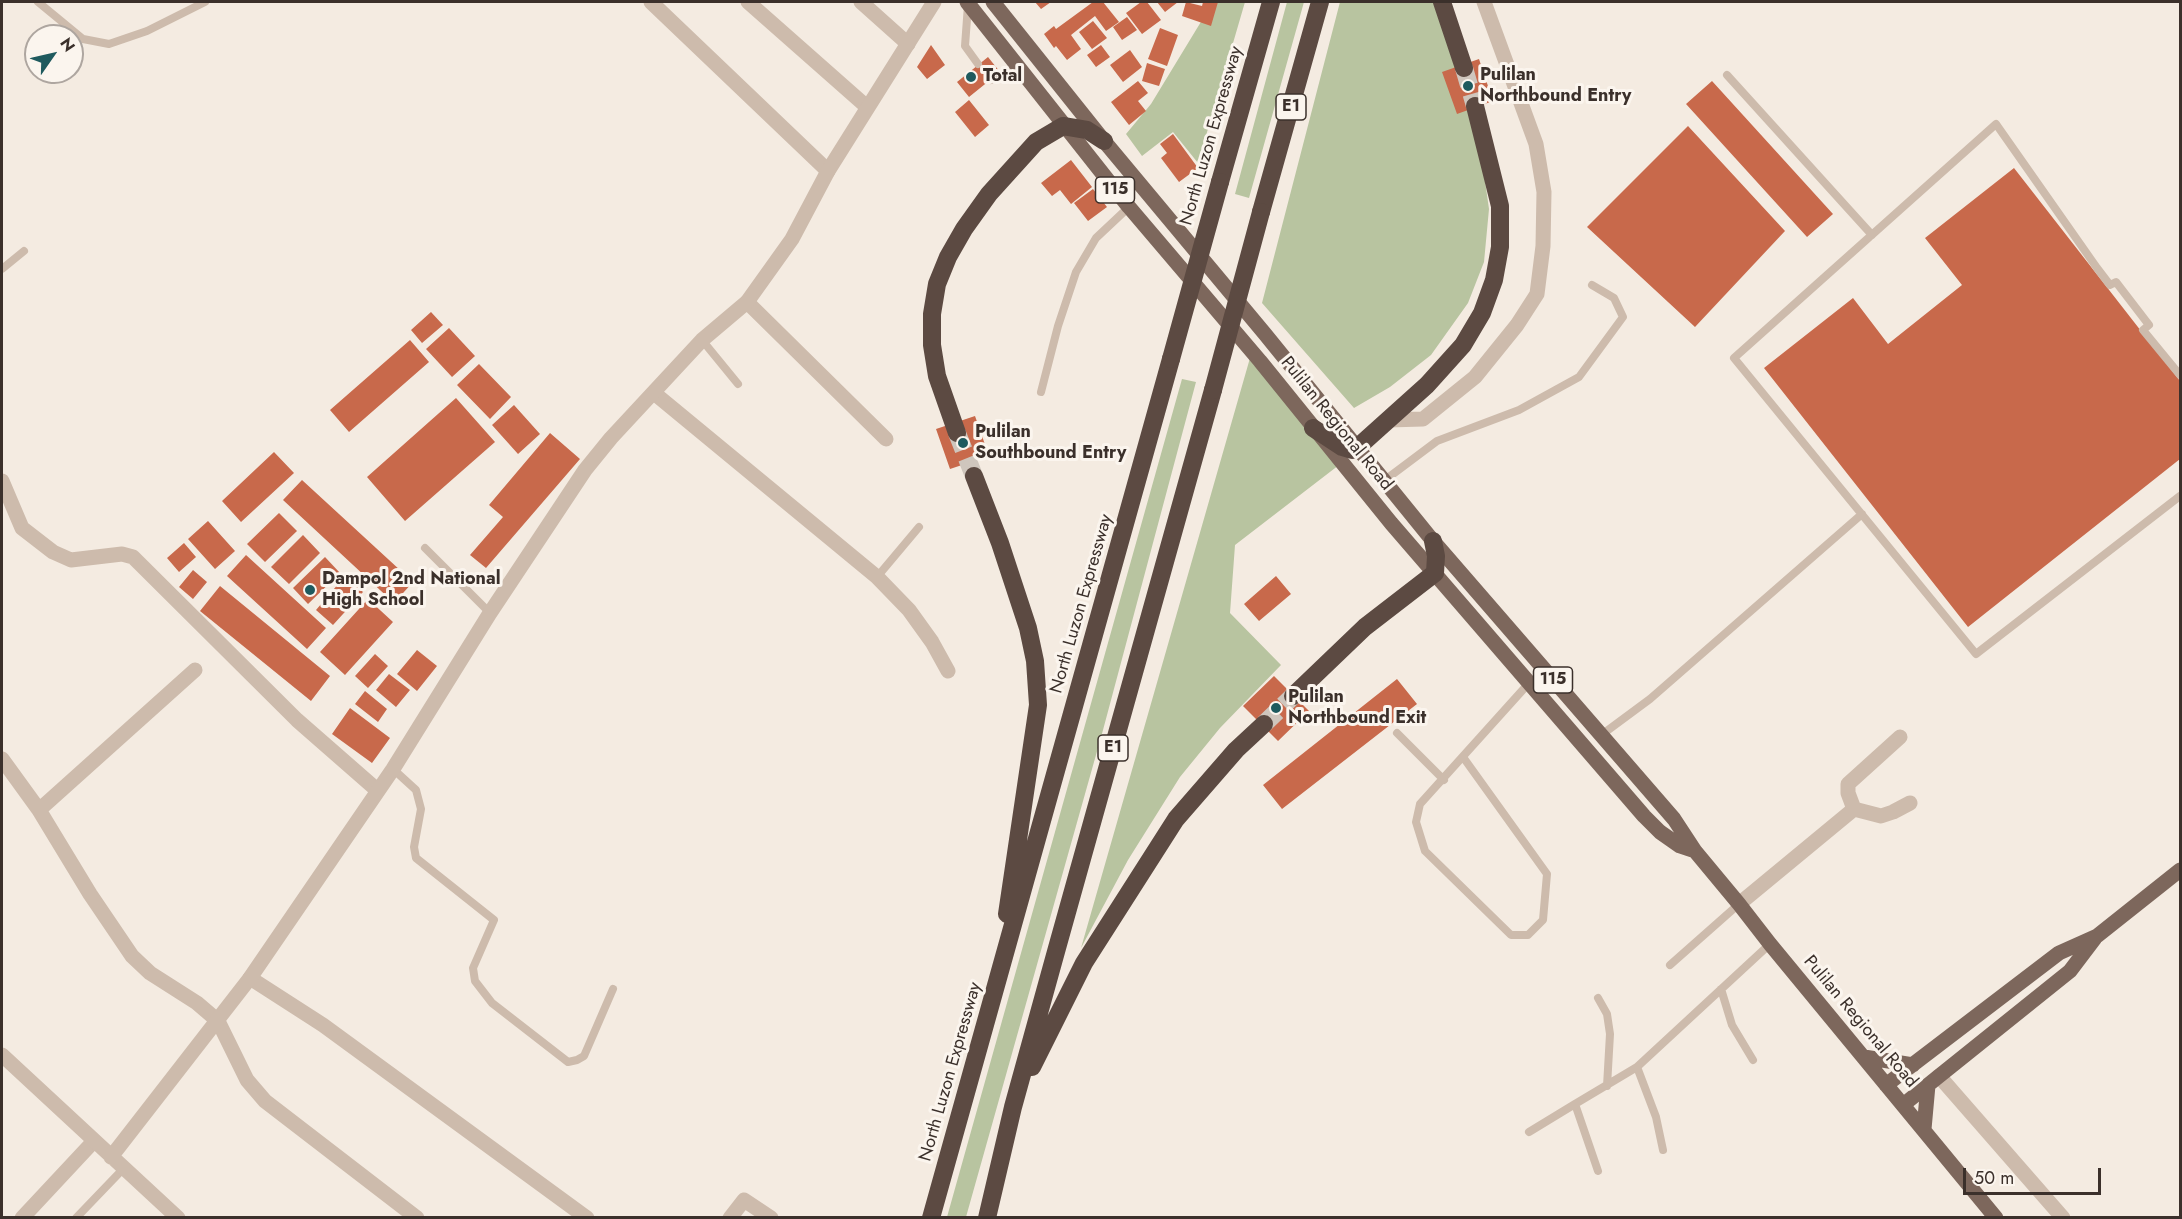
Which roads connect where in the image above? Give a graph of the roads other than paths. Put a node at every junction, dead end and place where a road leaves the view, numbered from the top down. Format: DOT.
graph roads {
  1 [pos="38,2"];
  2 [pos="206,2"];
  3 [pos="651,2"];
  4 [pos="748,2"];
  5 [pos="861,2"];
  6 [pos="934,2"];
  7 [pos="993,2"];
  8 [pos="1271,2"];
  9 [pos="1320,2"];
  10 [pos="1442,2"];
  11 [pos="1484,2"];
  12 [pos="968,3"];
  13 [pos="908,44"];
  14 [pos="978,64"];
  15 [pos="1018,67"];
  16 [pos="1464,68"];
  17 [pos="1727,75"];
  18 [pos="991,80"];
  19 [pos="1476,106"];
  20 [pos="867,107"];
  21 [pos="1063,126"];
  22 [pos="1104,141"];
  23 [pos="828,171"];
  24 [pos="1129,207"];
  25 [pos="1872,235"];
  26 [pos="24,251"];
  27 [pos="2,269"];
  28 [pos="1592,285"];
  29 [pos="747,302"];
  30 [pos="702,340"];
  31 [pos="2181,375"];
  32 [pos="738,384"];
  33 [pos="1041,392"];
  34 [pos="654,393"];
  35 [pos="1388,420"];
  36 [pos="1313,428"];
  37 [pos="957,433"];
  38 [pos="886,439"];
  39 [pos="1358,447"];
  40 [pos="975,476"];
  41 [pos="1385,480"];
  42 [pos="2,481"];
  43 [pos="2181,496"];
  44 [pos="1862,514"];
  45 [pos="919,527"];
  46 [pos="1433,541"];
  47 [pos="425,548"];
  48 [pos="1435,573"];
  49 [pos="877,577"];
  50 [pos="490,613"];
  51 [pos="195,670"];
  52 [pos="948,671"];
  53 [pos="1528,683"];
  54 [pos="1293,696"];
  55 [pos="1264,724"];
  56 [pos="1397,733"];
  57 [pos="1600,736"];
  58 [pos="1900,737"];
  59 [pos="1463,757"];
  60 [pos="2,759"];
  61 [pos="393,769"];
  62 [pos="1444,780"];
  63 [pos="377,790"];
  64 [pos="1910,803"];
  65 [pos="1854,809"];
  66 [pos="39,810"];
  67 [pos="1695,851"];
  68 [pos="2181,870"];
  69 [pos="1739,904"];
  70 [pos="2097,936"];
  71 [pos="1770,944"];
  72 [pos="1670,965"];
  73 [pos="250,978"];
  74 [pos="998,984"];
  75 [pos="1721,988"];
  76 [pos="614,989"];
  77 [pos="1598,998"];
  78 [pos="218,1021"];
  79 [pos="2,1055"];
  80 [pos="1864,1057"];
  81 [pos="1753,1060"];
  82 [pos="1913,1065"];
  83 [pos="1637,1067"];
  84 [pos="1934,1080"];
  85 [pos="1886,1085"];
  86 [pos="1607,1086"];
  87 [pos="1575,1104"];
  88 [pos="1903,1105"];
  89 [pos="1013,1107"];
  90 [pos="1924,1129"];
  91 [pos="1529,1132"];
  92 [pos="93,1142"];
  93 [pos="1663,1150"];
  94 [pos="111,1158"];
  95 [pos="124,1168"];
  96 [pos="1598,1171"];
  97 [pos="22,1218"];
  98 [pos="76,1218"];
  99 [pos="177,1218"];
  100 [pos="417,1218"];
  101 [pos="587,1218"];
  102 [pos="730,1218"];
  103 [pos="771,1218"];
  104 [pos="931,1218"];
  105 [pos="987,1218"];
  106 [pos="1996,1218"];
  107 [pos="2063,1218"];
  1 -- 2 [label="lane"];
  3 -- 23 [label="street"];
  4 -- 20 [label="street"];
  5 -- 13 [label="street"];
  6 -- 13 [label="street"];
  7 -- 22 [label="main road, Pulilan Regional Road / 115"];
  8 -- 74 [label="highway, North Luzon Expressway, bridge"];
  9 -- 89 [label="highway, E1, bridge"];
  10 -- 16 [label="highway"];
  11 -- 35 [label="street"];
  12 -- 14 [label="lane"];
  12 -- 15 [label="main road, Pulilan Regional Road / 115"];
  13 -- 20 [label="street"];
  15 -- 18 [label="lane"];
  15 -- 21 [label="main road, Pulilan Regional Road / 115"];
  17 -- 25 [label="lane"];
  19 -- 35 [label="highway"];
  20 -- 23 [label="street"];
  21 -- 22 [label="highway"];
  21 -- 24 [label="main road, Pulilan Regional Road / 115"];
  21 -- 37 [label="highway"];
  22 -- 39 [label="main road, Pulilan Regional Road / 115"];
  23 -- 29 [label="street"];
  24 -- 33 [label="lane"];
  24 -- 36 [label="main road, Pulilan Regional Road / 115"];
  25 -- 31 [label="lane"];
  25 -- 44 [label="lane"];
  26 -- 27 [label="lane"];
  28 -- 41 [label="lane"];
  29 -- 30 [label="street"];
  29 -- 38 [label="street"];
  30 -- 32 [label="lane"];
  30 -- 34 [label="street"];
  34 -- 49 [label="street"];
  34 -- 50 [label="street"];
  35 -- 39 [label="highway"];
  36 -- 39 [label="highway"];
  36 -- 48 [label="main road, Pulilan Regional Road / 115"];
  39 -- 41 [label="main road, Pulilan Regional Road / 115"];
  40 -- 74 [label="highway"];
  41 -- 46 [label="main road, Pulilan Regional Road / 115"];
  42 -- 63 [label="street"];
  43 -- 44 [label="lane"];
  44 -- 57 [label="lane"];
  45 -- 49 [label="lane"];
  46 -- 48 [label="highway"];
  46 -- 57 [label="main road, Pulilan Regional Road / 115"];
  47 -- 50 [label="lane"];
  48 -- 53 [label="main road, Pulilan Regional Road / 115"];
  48 -- 54 [label="highway"];
  49 -- 52 [label="street"];
  50 -- 61 [label="street"];
  51 -- 66 [label="street"];
  53 -- 59 [label="lane"];
  53 -- 67 [label="main road, Pulilan Regional Road / 115"];
  55 -- 89 [label="highway"];
  56 -- 62 [label="lane"];
  57 -- 67 [label="main road, Pulilan Regional Road / 115"];
  58 -- 65 [label="street"];
  59 -- 62 [label="lane"];
  59 -- 62 [label="lane"];
  60 -- 66 [label="street"];
  61 -- 63 [label="street"];
  61 -- 76 [label="lane"];
  63 -- 73 [label="street"];
  64 -- 65 [label="street"];
  65 -- 69 [label="street"];
  66 -- 78 [label="street"];
  67 -- 69 [label="main road, Pulilan Regional Road / 115"];
  68 -- 70 [label="main road"];
  69 -- 71 [label="main road, Pulilan Regional Road / 115"];
  69 -- 72 [label="lane"];
  70 -- 82 [label="main road"];
  70 -- 84 [label="main road"];
  71 -- 75 [label="lane"];
  71 -- 80 [label="main road, Pulilan Regional Road / 115"];
  73 -- 78 [label="street"];
  73 -- 101 [label="street"];
  74 -- 104 [label="highway, North Luzon Expressway"];
  75 -- 81 [label="lane"];
  75 -- 83 [label="lane"];
  77 -- 86 [label="lane"];
  78 -- 94 [label="street"];
  78 -- 100 [label="street"];
  79 -- 92 [label="street"];
  80 -- 82 [label="main road"];
  80 -- 85 [label="main road, Pulilan Regional Road / 115"];
  82 -- 85 [label="main road"];
  83 -- 86 [label="lane"];
  83 -- 93 [label="lane"];
  84 -- 88 [label="main road"];
  84 -- 90 [label="main road"];
  84 -- 107 [label="street"];
  85 -- 88 [label="main road, Pulilan Regional Road / 115"];
  86 -- 87 [label="lane"];
  87 -- 91 [label="lane"];
  87 -- 96 [label="lane"];
  88 -- 90 [label="main road, Pulilan Regional Road / 115"];
  89 -- 105 [label="highway, E1"];
  90 -- 106 [label="main road, Pulilan Regional Road / 115"];
  92 -- 94 [label="street"];
  92 -- 97 [label="street"];
  94 -- 95 [label="street"];
  95 -- 98 [label="lane"];
  95 -- 99 [label="street"];
  102 -- 103 [label="street"];
}
